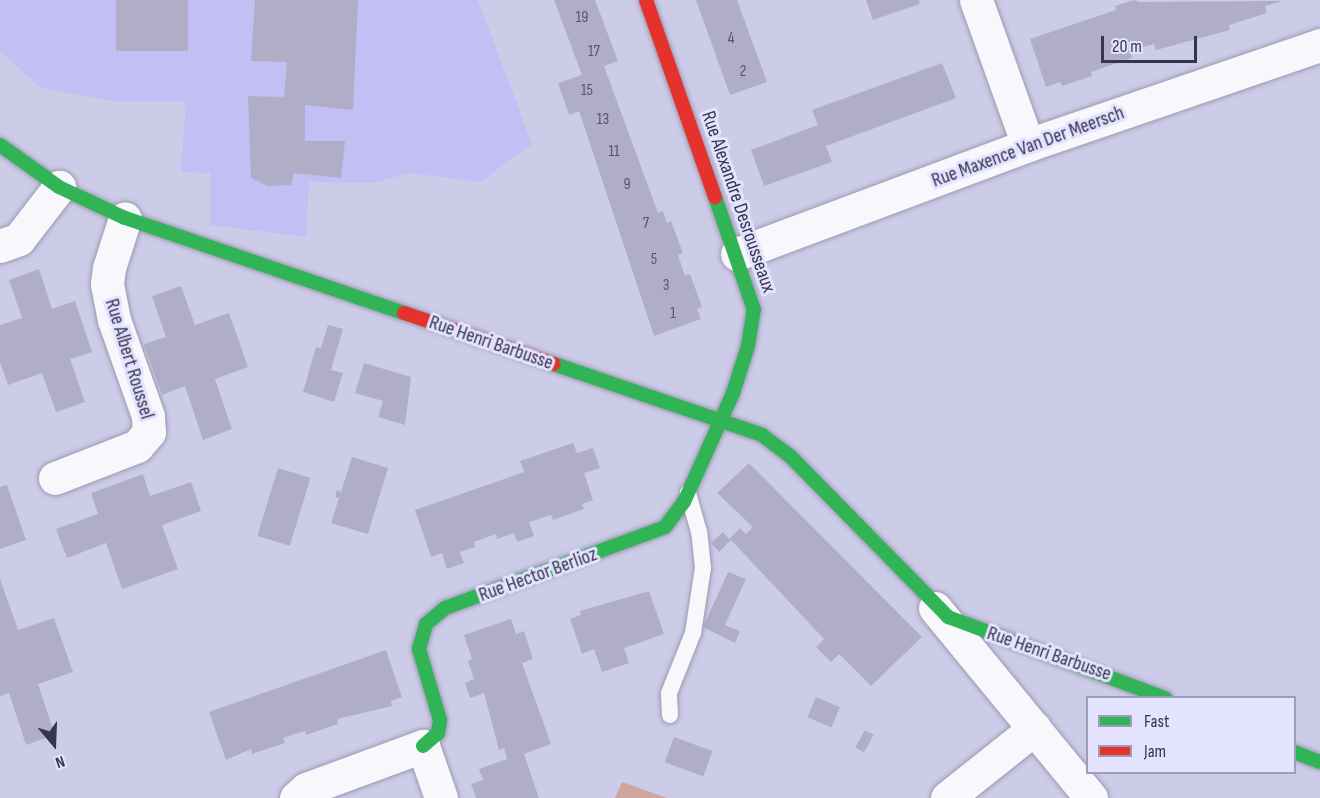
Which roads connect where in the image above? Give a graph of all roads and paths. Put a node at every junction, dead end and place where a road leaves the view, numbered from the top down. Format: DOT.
graph roads {
  1 [pos="646,0"];
  2 [pos="976,0"];
  3 [pos="1320,45"];
  4 [pos="0,145"];
  5 [pos="1028,145"];
  6 [pos="59,187"];
  7 [pos="125,218"];
  8 [pos="0,246"];
  9 [pos="737,254"];
  10 [pos="721,418"];
  11 [pos="56,478"];
  12 [pos="688,492"];
  13 [pos="935,608"];
  14 [pos="1160,696"];
  15 [pos="670,715"];
  16 [pos="1035,728"];
  17 [pos="423,746"];
  18 [pos="1296,753"];
  19 [pos="1320,762"];
  20 [pos="296,798"];
  21 [pos="441,798"];
  22 [pos="948,798"];
  23 [pos="1091,798"];
  1 -- 9 [label="street, Rue Alexandre Desrousseaux"];
  2 -- 5 [label="street"];
  3 -- 5 [label="street, Rue Maxence Van Der Meersch"];
  4 -- 6 [label="street, Rue Henri Barbusse"];
  5 -- 9 [label="street, Rue Maxence Van Der Meersch"];
  6 -- 7 [label="street, Rue Henri Barbusse"];
  6 -- 8 [label="street"];
  7 -- 10 [label="street, Rue Henri Barbusse"];
  7 -- 11 [label="street, Rue Albert Roussel"];
  9 -- 10 [label="street, Rue Alexandre Desrousseaux"];
  10 -- 12 [label="street, Rue Hector Berlioz"];
  10 -- 13 [label="street, Rue Henri Barbusse"];
  12 -- 15 [label="lane"];
  12 -- 17 [label="street, Rue Hector Berlioz"];
  13 -- 14 [label="street, Rue Henri Barbusse"];
  13 -- 16 [label="street, Rue Henri Barbusse"];
  16 -- 22 [label="street"];
  16 -- 23 [label="street, Rue Henri Barbusse"];
  17 -- 20 [label="street"];
  17 -- 21 [label="street"];
  18 -- 19 [label="street"];
}
